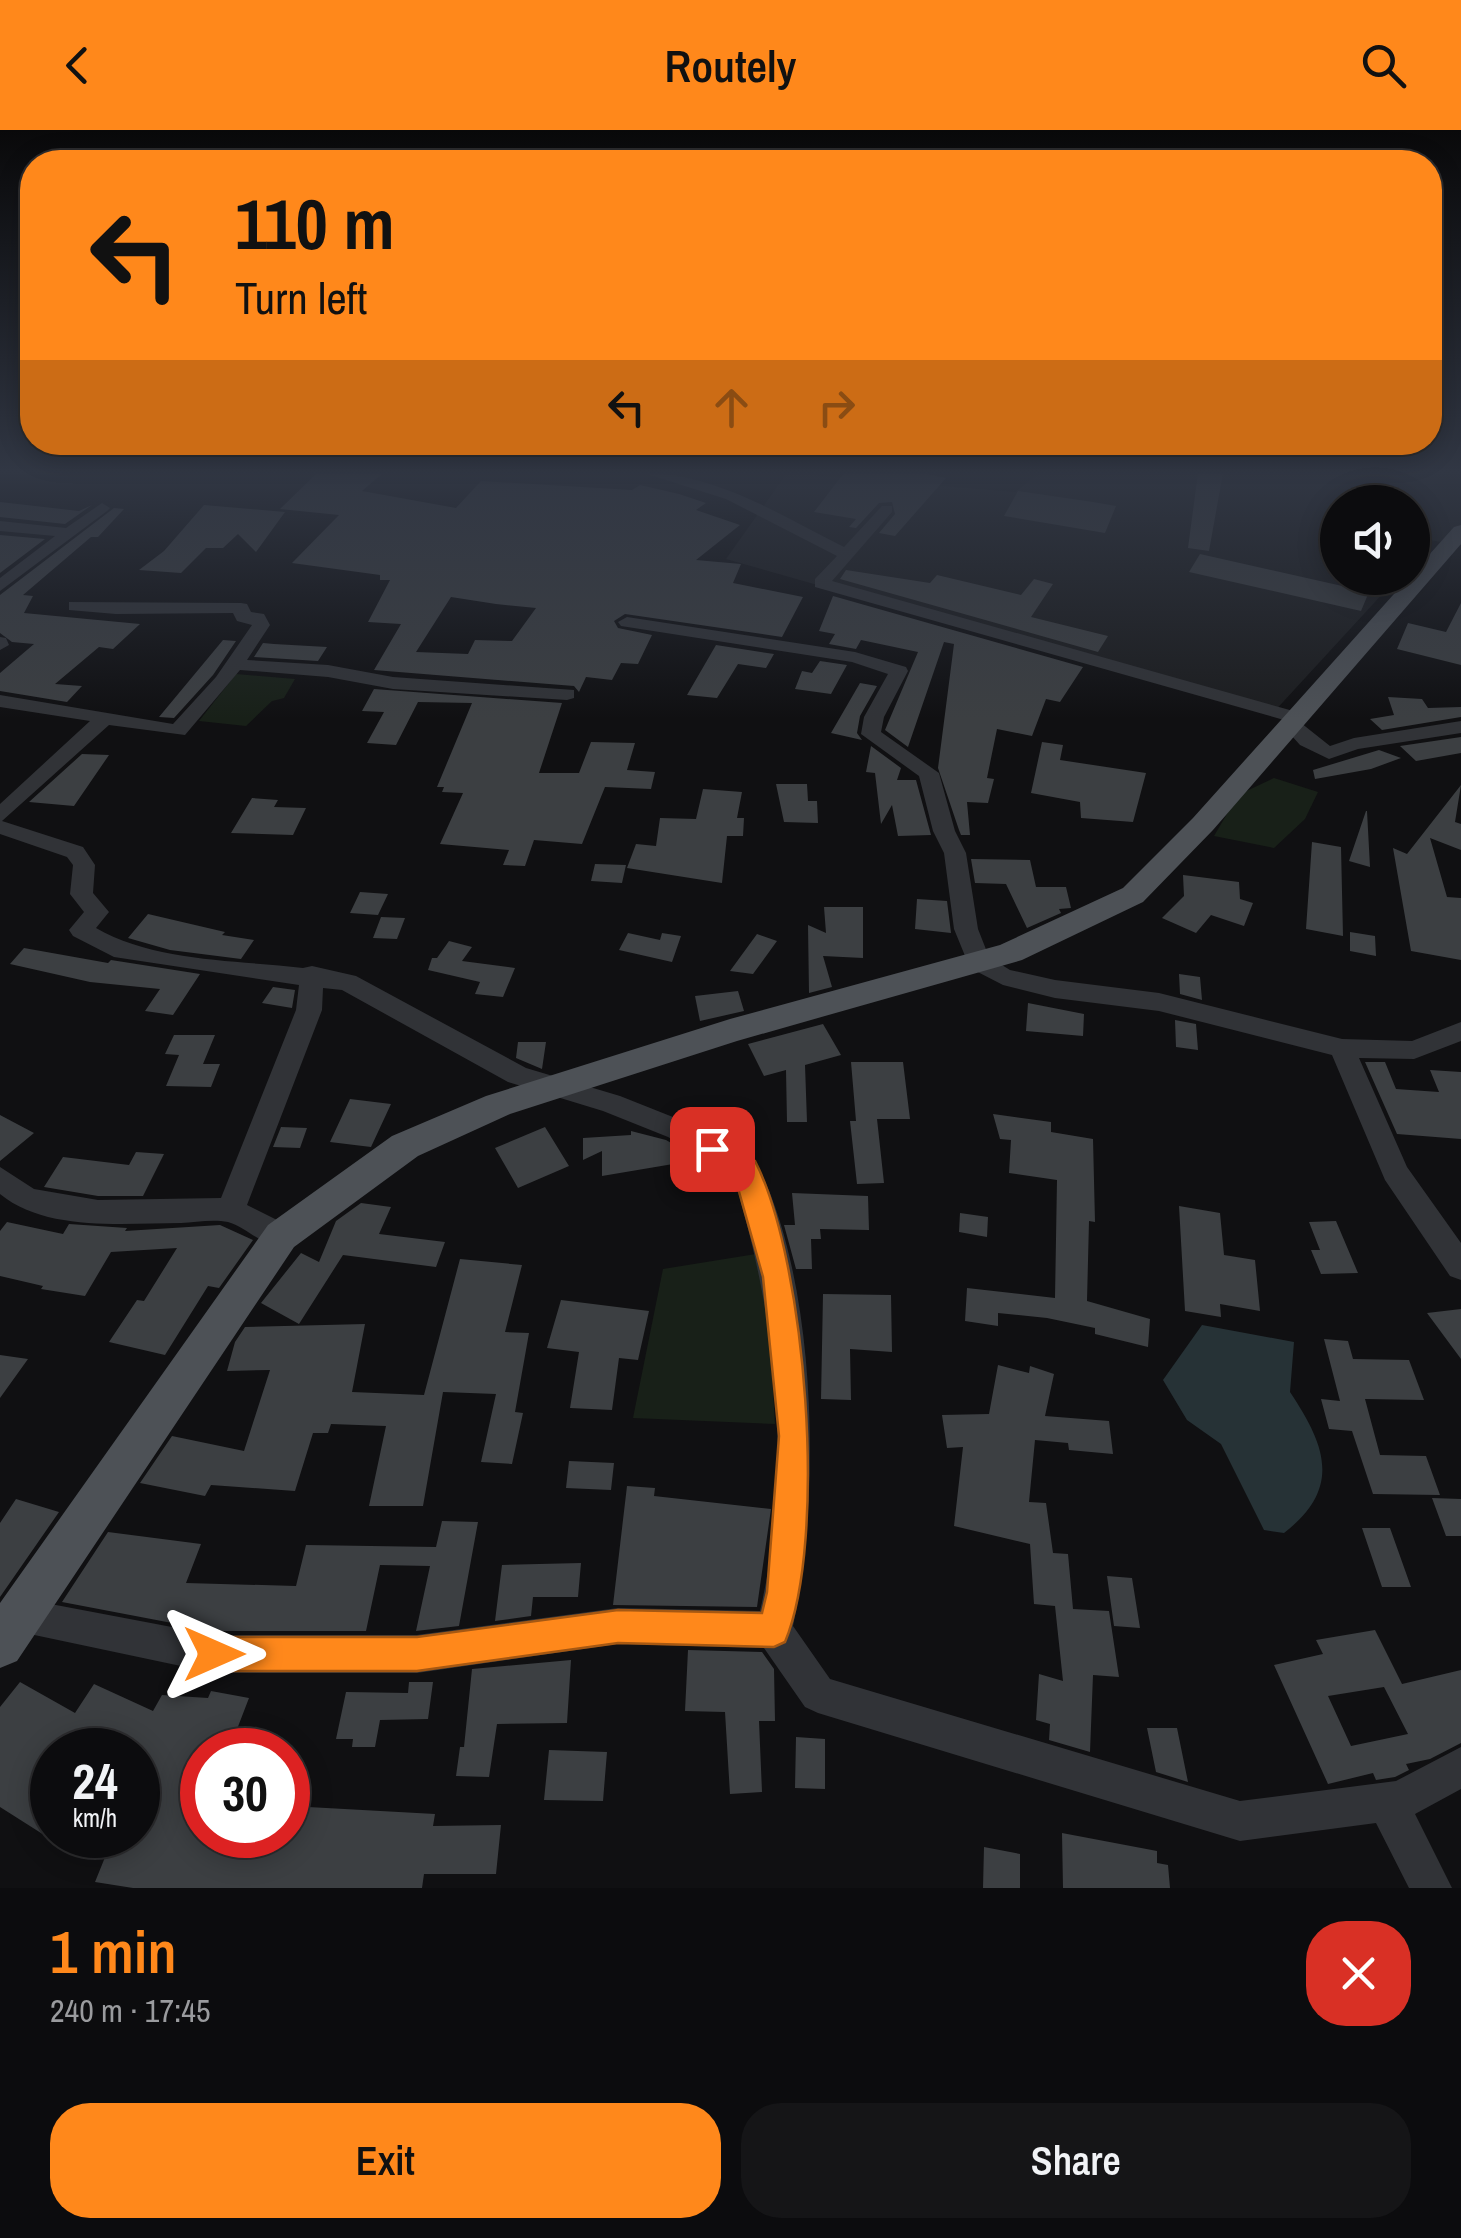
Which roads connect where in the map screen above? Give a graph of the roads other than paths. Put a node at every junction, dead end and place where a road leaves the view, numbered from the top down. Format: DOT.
graph roads {
  1 [pos="40,555"];
  2 [pos="845,555"];
  3 [pos="1443,555"];
  4 [pos="0,586"];
  5 [pos="75,606"];
  6 [pos="627,622"];
  7 [pos="232,664"];
  8 [pos="567,694"];
  9 [pos="0,701"];
  10 [pos="106,718"];
  11 [pos="1294,721"];
  12 [pos="1461,727"];
  13 [pos="0,815"];
  14 [pos="0,827"];
  15 [pos="980,962"];
  16 [pos="312,974"];
  17 [pos="1461,1031"];
  18 [pos="1342,1048"];
  19 [pos="554,1087"];
  20 [pos="0,1178"];
  21 [pos="231,1210"];
  22 [pos="280,1236"];
  23 [pos="1458,1259"];
  24 [pos="8,1628"];
  25 [pos="774,1630"];
  26 [pos="1461,1767"];
  27 [pos="1387,1802"];
  28 [pos="1431,1888"];
  1 -- 4 [label="street"];
  2 -- 11 [label="street"];
  3 -- 11 [label="main road"];
  5 -- 7 [label="street"];
  6 -- 15 [label="street"];
  7 -- 8 [label="street"];
  7 -- 10 [label="street"];
  9 -- 10 [label="street"];
  10 -- 13 [label="street"];
  11 -- 12 [label="street"];
  11 -- 15 [label="main road"];
  14 -- 16 [label="street"];
  15 -- 18 [label="street"];
  15 -- 19 [label="main road"];
  16 -- 19 [label="street"];
  16 -- 21 [label="street"];
  17 -- 18 [label="street"];
  18 -- 23 [label="street"];
  19 -- 22 [label="main road"];
  19 -- 25 [label="street"];
  20 -- 21 [label="street"];
  21 -- 22 [label="street"];
  22 -- 24 [label="main road"];
  24 -- 25 [label="street"];
  25 -- 27 [label="street"];
  26 -- 27 [label="street"];
  27 -- 28 [label="street"];
}
